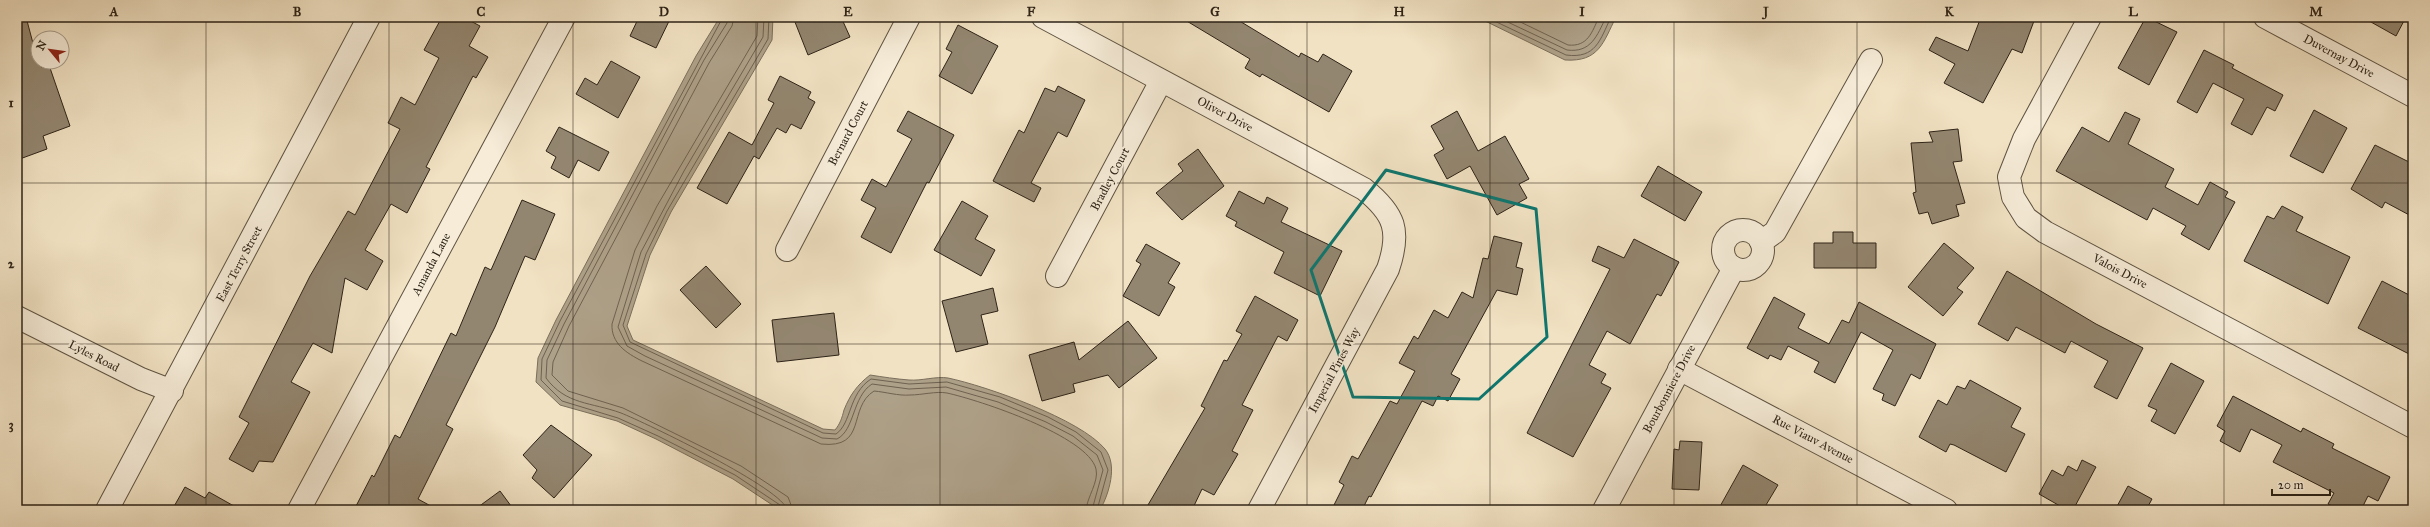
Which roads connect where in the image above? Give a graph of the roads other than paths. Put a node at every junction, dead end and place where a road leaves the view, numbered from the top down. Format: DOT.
graph roads {
  1 [pos="370,17"];
  2 [pos="564,17"];
  3 [pos="909,17"];
  4 [pos="1043,17"];
  5 [pos="2090,17"];
  6 [pos="2265,17"];
  7 [pos="1871,60"];
  8 [pos="1161,81"];
  9 [pos="2413,96"];
  10 [pos="1395,225"];
  11 [pos="1761,242"];
  12 [pos="787,250"];
  13 [pos="1734,268"];
  14 [pos="1057,276"];
  15 [pos="17,317"];
  16 [pos="1679,368"];
  17 [pos="172,391"];
  18 [pos="2413,427"];
  19 [pos="107,510"];
  20 [pos="299,510"];
  21 [pos="1259,510"];
  22 [pos="1604,510"];
  23 [pos="1946,510"];
  1 -- 17 [label="street, East Terry Street"];
  2 -- 20 [label="street, Amanda Lane"];
  3 -- 12 [label="street, Bernard Court"];
  4 -- 8 [label="street, Oliver Drive"];
  5 -- 18 [label="street, Valois Drive"];
  6 -- 9 [label="street, Duvernay Drive"];
  7 -- 11 [label="street"];
  8 -- 10 [label="street, Oliver Drive"];
  8 -- 14 [label="street, Bradley Court"];
  10 -- 21 [label="street, Imperial Pines Way"];
  11 -- 13 [label="street"];
  11 -- 13 [label="street"];
  13 -- 16 [label="street, Bourbonniere Drive"];
  15 -- 17 [label="street, Lyles Road"];
  16 -- 22 [label="street, Bourbonniere Drive"];
  16 -- 23 [label="street, Rue Viauv Avenue"];
  17 -- 19 [label="street, East Terry Street"];
}
